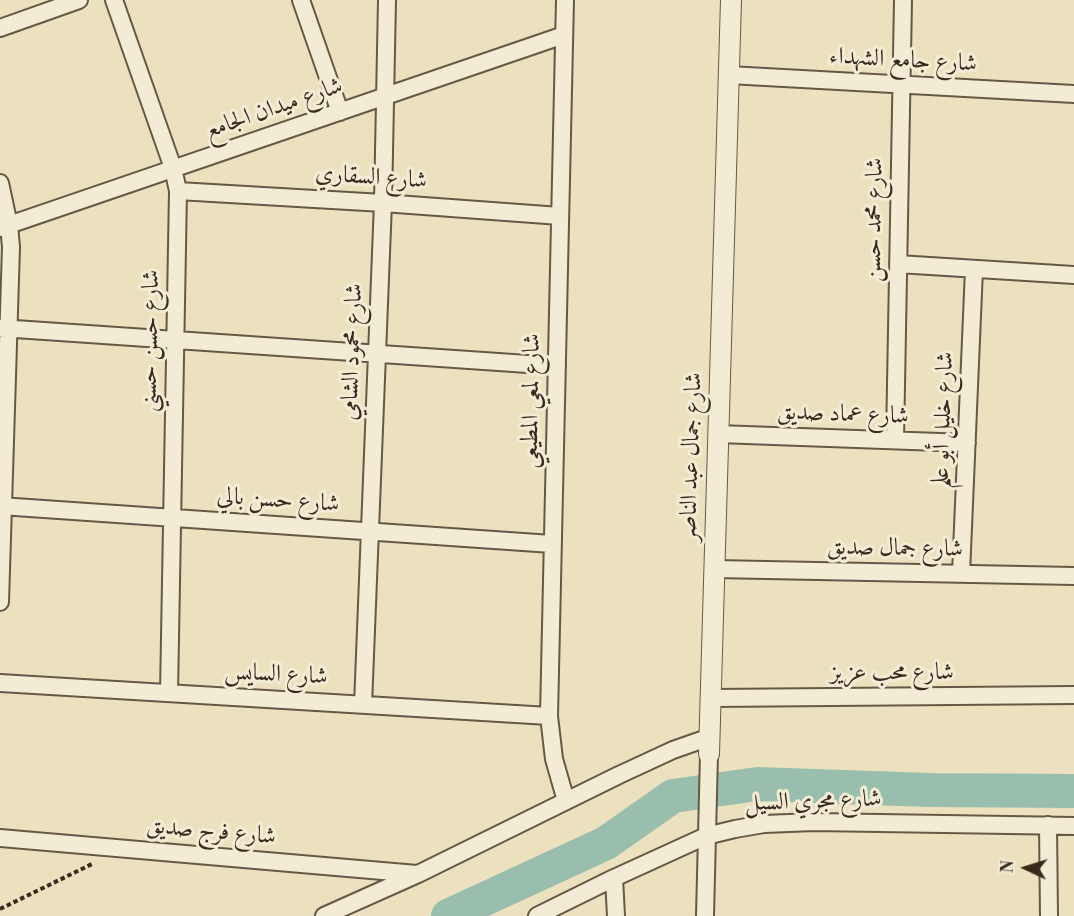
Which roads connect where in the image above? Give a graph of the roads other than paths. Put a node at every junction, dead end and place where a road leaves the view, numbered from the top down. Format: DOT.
graph roads {
  1 [pos="79,0"];
  2 [pos="114,0"];
  3 [pos="301,0"];
  4 [pos="387,0"];
  5 [pos="565,0"];
  6 [pos="731,0"];
  7 [pos="903,0"];
  8 [pos="0,28"];
  9 [pos="564,35"];
  10 [pos="729,75"];
  11 [pos="902,84"];
  12 [pos="1074,94"];
  13 [pos="386,96"];
  14 [pos="340,112"];
  15 [pos="173,168"];
  16 [pos="0,183"];
  17 [pos="178,191"];
  18 [pos="383,203"];
  19 [pos="560,216"];
  20 [pos="5,226"];
  21 [pos="898,264"];
  22 [pos="974,268"];
  23 [pos="1074,275"];
  24 [pos="4,328"];
  25 [pos="175,340"];
  26 [pos="377,353"];
  27 [pos="557,366"];
  28 [pos="718,434"];
  29 [pos="895,440"];
  30 [pos="967,443"];
  31 [pos="2,506"];
  32 [pos="172,518"];
  33 [pos="371,532"];
  34 [pos="552,544"];
  35 [pos="715,570"];
  36 [pos="962,574"];
  37 [pos="1074,576"];
  38 [pos="0,602"];
  39 [pos="0,683"];
  40 [pos="169,693"];
  41 [pos="1074,695"];
  42 [pos="711,698"];
  43 [pos="363,705"];
  44 [pos="549,716"];
  45 [pos="710,745"];
  46 [pos="566,801"];
  47 [pos="1048,825"];
  48 [pos="1074,826"];
  49 [pos="706,836"];
  50 [pos="0,838"];
  51 [pos="418,874"];
  52 [pos="614,878"];
  53 [pos="547,914"];
  54 [pos="324,916"];
  55 [pos="615,916"];
  56 [pos="705,916"];
  57 [pos="1048,916"];
  1 -- 8 [label="street"];
  2 -- 15 [label="street, شارع حسن حسني"];
  3 -- 14 [label="street"];
  4 -- 13 [label="street, شارع محمود الشامي"];
  5 -- 9 [label="street, شارع لمعي المطيعي"];
  6 -- 10 [label="street, شارع جمال عبد الناصر"];
  7 -- 11 [label="street, شارع محمد حسن"];
  9 -- 13 [label="street, شارع ميدان الجامع"];
  9 -- 19 [label="street, شارع لمعي المطيعي"];
  10 -- 11 [label="street, شارع جامع الشهداء"];
  10 -- 28 [label="street, شارع جمال عبد الناصر"];
  11 -- 12 [label="street, شارع جامع الشهداء"];
  11 -- 21 [label="street, شارع محمد حسن"];
  13 -- 14 [label="street, شارع ميدان الجامع"];
  13 -- 18 [label="street, شارع محمود الشامي"];
  14 -- 15 [label="street, شارع ميدان الجامع"];
  15 -- 17 [label="street, شارع حسن حسني"];
  15 -- 20 [label="street, شارع ميدان الجامع"];
  16 -- 20 [label="street"];
  17 -- 18 [label="street, شارع السقاري"];
  17 -- 25 [label="street, شارع حسن حسني"];
  18 -- 19 [label="street, شارع السقاري"];
  18 -- 26 [label="street, شارع محمود الشامي"];
  19 -- 27 [label="street, شارع لمعي المطيعي"];
  20 -- 24 [label="street"];
  21 -- 22 [label="street"];
  21 -- 29 [label="street, شارع محمد حسن"];
  22 -- 23 [label="street"];
  22 -- 30 [label="street, شارع خليل أبو علم"];
  24 -- 25 [label="street"];
  24 -- 31 [label="street"];
  25 -- 26 [label="street"];
  25 -- 32 [label="street, شارع حسن حسني"];
  26 -- 27 [label="street"];
  26 -- 33 [label="street, شارع محمود الشامي"];
  27 -- 34 [label="street, شارع لمعي المطيعي"];
  28 -- 29 [label="street, شارع عماد صديق"];
  28 -- 35 [label="street, شارع جمال عبد الناصر"];
  29 -- 30 [label="street, شارع عماد صديق"];
  30 -- 36 [label="street, شارع خليل أبو علم"];
  31 -- 32 [label="street, شارع حسن بالي"];
  31 -- 38 [label="street"];
  32 -- 33 [label="street, شارع حسن بالي"];
  32 -- 40 [label="street, شارع حسن حسني"];
  33 -- 34 [label="street, شارع حسن بالي"];
  33 -- 43 [label="street, شارع محمود الشامي"];
  34 -- 44 [label="street, شارع لمعي المطيعي"];
  35 -- 36 [label="street, شارع جمال صديق"];
  35 -- 42 [label="street, شارع جمال عبد الناصر"];
  36 -- 37 [label="street, شارع جمال صديق"];
  39 -- 40 [label="street, شارع السايس"];
  40 -- 43 [label="street, شارع السايس"];
  41 -- 42 [label="street, شارع محب عزيز"];
  42 -- 45 [label="street, شارع جمال عبد الناصر"];
  43 -- 44 [label="street, شارع السايس"];
  44 -- 46 [label="street, شارع لمعي المطيعي"];
  45 -- 46 [label="street"];
  45 -- 49 [label="street, شارع جمال عبد الناصر"];
  46 -- 51 [label="street"];
  47 -- 48 [label="street, شارع مجري السيل"];
  47 -- 49 [label="street, شارع مجري السيل"];
  47 -- 57 [label="street"];
  49 -- 52 [label="street, شارع مجري السيل"];
  49 -- 56 [label="street, شارع جمال عبد الناصر"];
  50 -- 51 [label="street, شارع فرج صديق"];
  51 -- 54 [label="street"];
  52 -- 53 [label="street, شارع مجري السيل"];
  52 -- 55 [label="street"];
}
